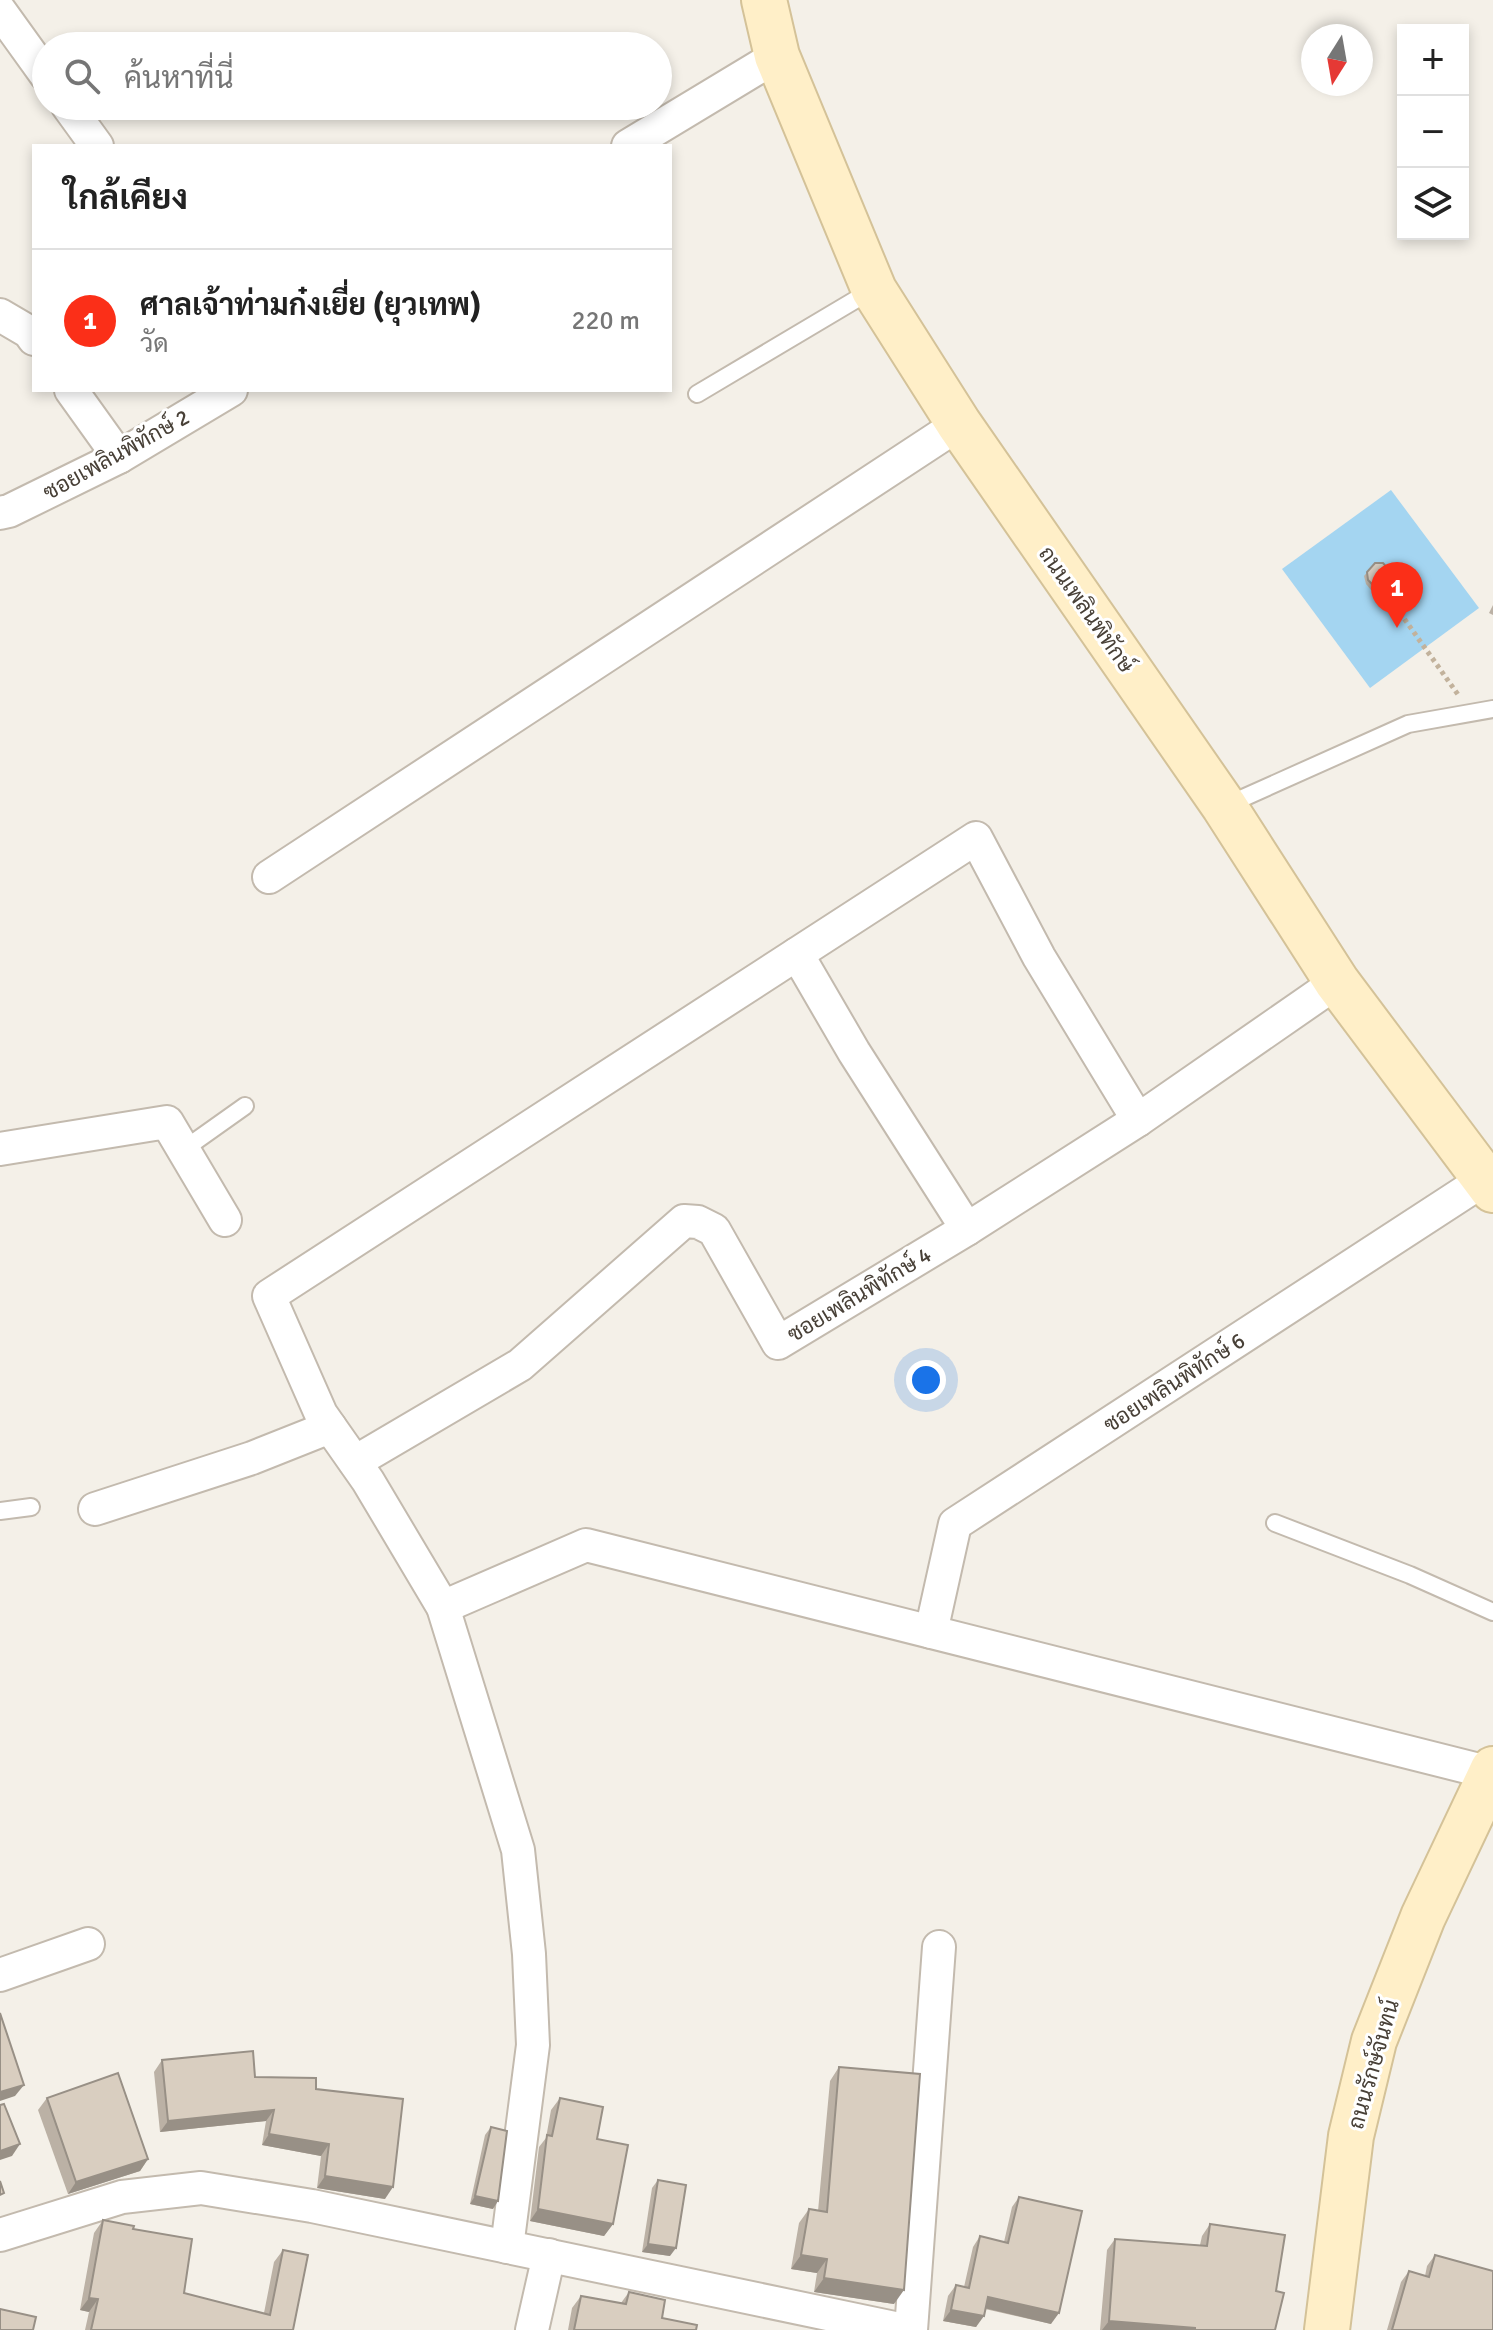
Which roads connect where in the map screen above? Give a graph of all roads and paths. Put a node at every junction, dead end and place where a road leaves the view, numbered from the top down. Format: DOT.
graph roads {
  1 [pos="764,0"];
  2 [pos="0,11"];
  3 [pos="32,56"];
  4 [pos="777,56"];
  5 [pos="672,119"];
  6 [pos="78,120"];
  7 [pos="671,120"];
  8 [pos="96,144"];
  9 [pos="631,144"];
  10 [pos="874,290"];
  11 [pos="0,315"];
  12 [pos="32,336"];
  13 [pos="72,392"];
  14 [pos="228,392"];
  15 [pos="697,394"];
  16 [pos="959,424"];
  17 [pos="119,457"];
  18 [pos="0,513"];
  19 [pos="1386,593"];
  20 [pos="1493,709"];
  21 [pos="1471,713"];
  22 [pos="1224,806"];
  23 [pos="269,877"];
  24 [pos="797,954"];
  25 [pos="1337,982"];
  26 [pos="245,1106"];
  27 [pos="1138,1120"];
  28 [pos="0,1149"];
  29 [pos="183,1150"];
  30 [pos="1490,1185"];
  31 [pos="225,1220"];
  32 [pos="967,1229"];
  33 [pos="330,1427"];
  34 [pos="355,1462"];
  35 [pos="31,1507"];
  36 [pos="95,1509"];
  37 [pos="0,1511"];
  38 [pos="1275,1523"];
  39 [pos="443,1607"];
  40 [pos="1493,1612"];
  41 [pos="931,1632"];
  42 [pos="1492,1771"];
  43 [pos="88,1944"];
  44 [pos="939,1947"];
  45 [pos="0,1975"];
  46 [pos="0,2235"];
  47 [pos="507,2247"];
  48 [pos="549,2255"];
  49 [pos="532,2330"];
  50 [pos="904,2330"];
  51 [pos="911,2330"];
  52 [pos="1327,2330"];
  1 -- 4 [label="main road, ถนนเพลินพิทักษ์"];
  2 -- 3 [label="street"];
  4 -- 5 [label="street"];
  4 -- 10 [label="main road, ถนนเพลินพิทักษ์"];
  6 -- 8 [label="street"];
  7 -- 9 [label="street"];
  10 -- 15 [label="lane"];
  10 -- 16 [label="main road, ถนนเพลินพิทักษ์"];
  11 -- 12 [label="street"];
  13 -- 17 [label="street"];
  14 -- 17 [label="street, ซอยเพลินพิทักษ์ 2"];
  16 -- 22 [label="main road, ถนนเพลินพิทักษ์"];
  16 -- 23 [label="street"];
  17 -- 18 [label="street, ซอยเพลินพิทักษ์ 2"];
  19 -- 21 [label="path"];
  20 -- 21 [label="lane"];
  21 -- 22 [label="lane"];
  22 -- 25 [label="main road, ถนนเพลินพิทักษ์"];
  24 -- 27 [label="street"];
  24 -- 32 [label="street"];
  24 -- 33 [label="street"];
  25 -- 27 [label="street, ซอยเพลินพิทักษ์ 4"];
  25 -- 30 [label="main road, ถนนเพลินพิทักษ์"];
  26 -- 29 [label="lane"];
  27 -- 32 [label="street, ซอยเพลินพิทักษ์ 4"];
  28 -- 29 [label="street"];
  29 -- 31 [label="street"];
  30 -- 41 [label="street, ซอยเพลินพิทักษ์ 6"];
  32 -- 34 [label="street, ซอยเพลินพิทักษ์ 4"];
  33 -- 34 [label="street"];
  33 -- 36 [label="street"];
  34 -- 39 [label="street"];
  35 -- 37 [label="lane"];
  38 -- 40 [label="lane"];
  39 -- 41 [label="street"];
  39 -- 47 [label="street"];
  41 -- 42 [label="street"];
  42 -- 52 [label="main road, ถนนรักษ์จันทน์"];
  43 -- 45 [label="street"];
  44 -- 51 [label="street"];
  46 -- 47 [label="street"];
  47 -- 48 [label="street"];
  48 -- 49 [label="street"];
  48 -- 50 [label="street"];
}
